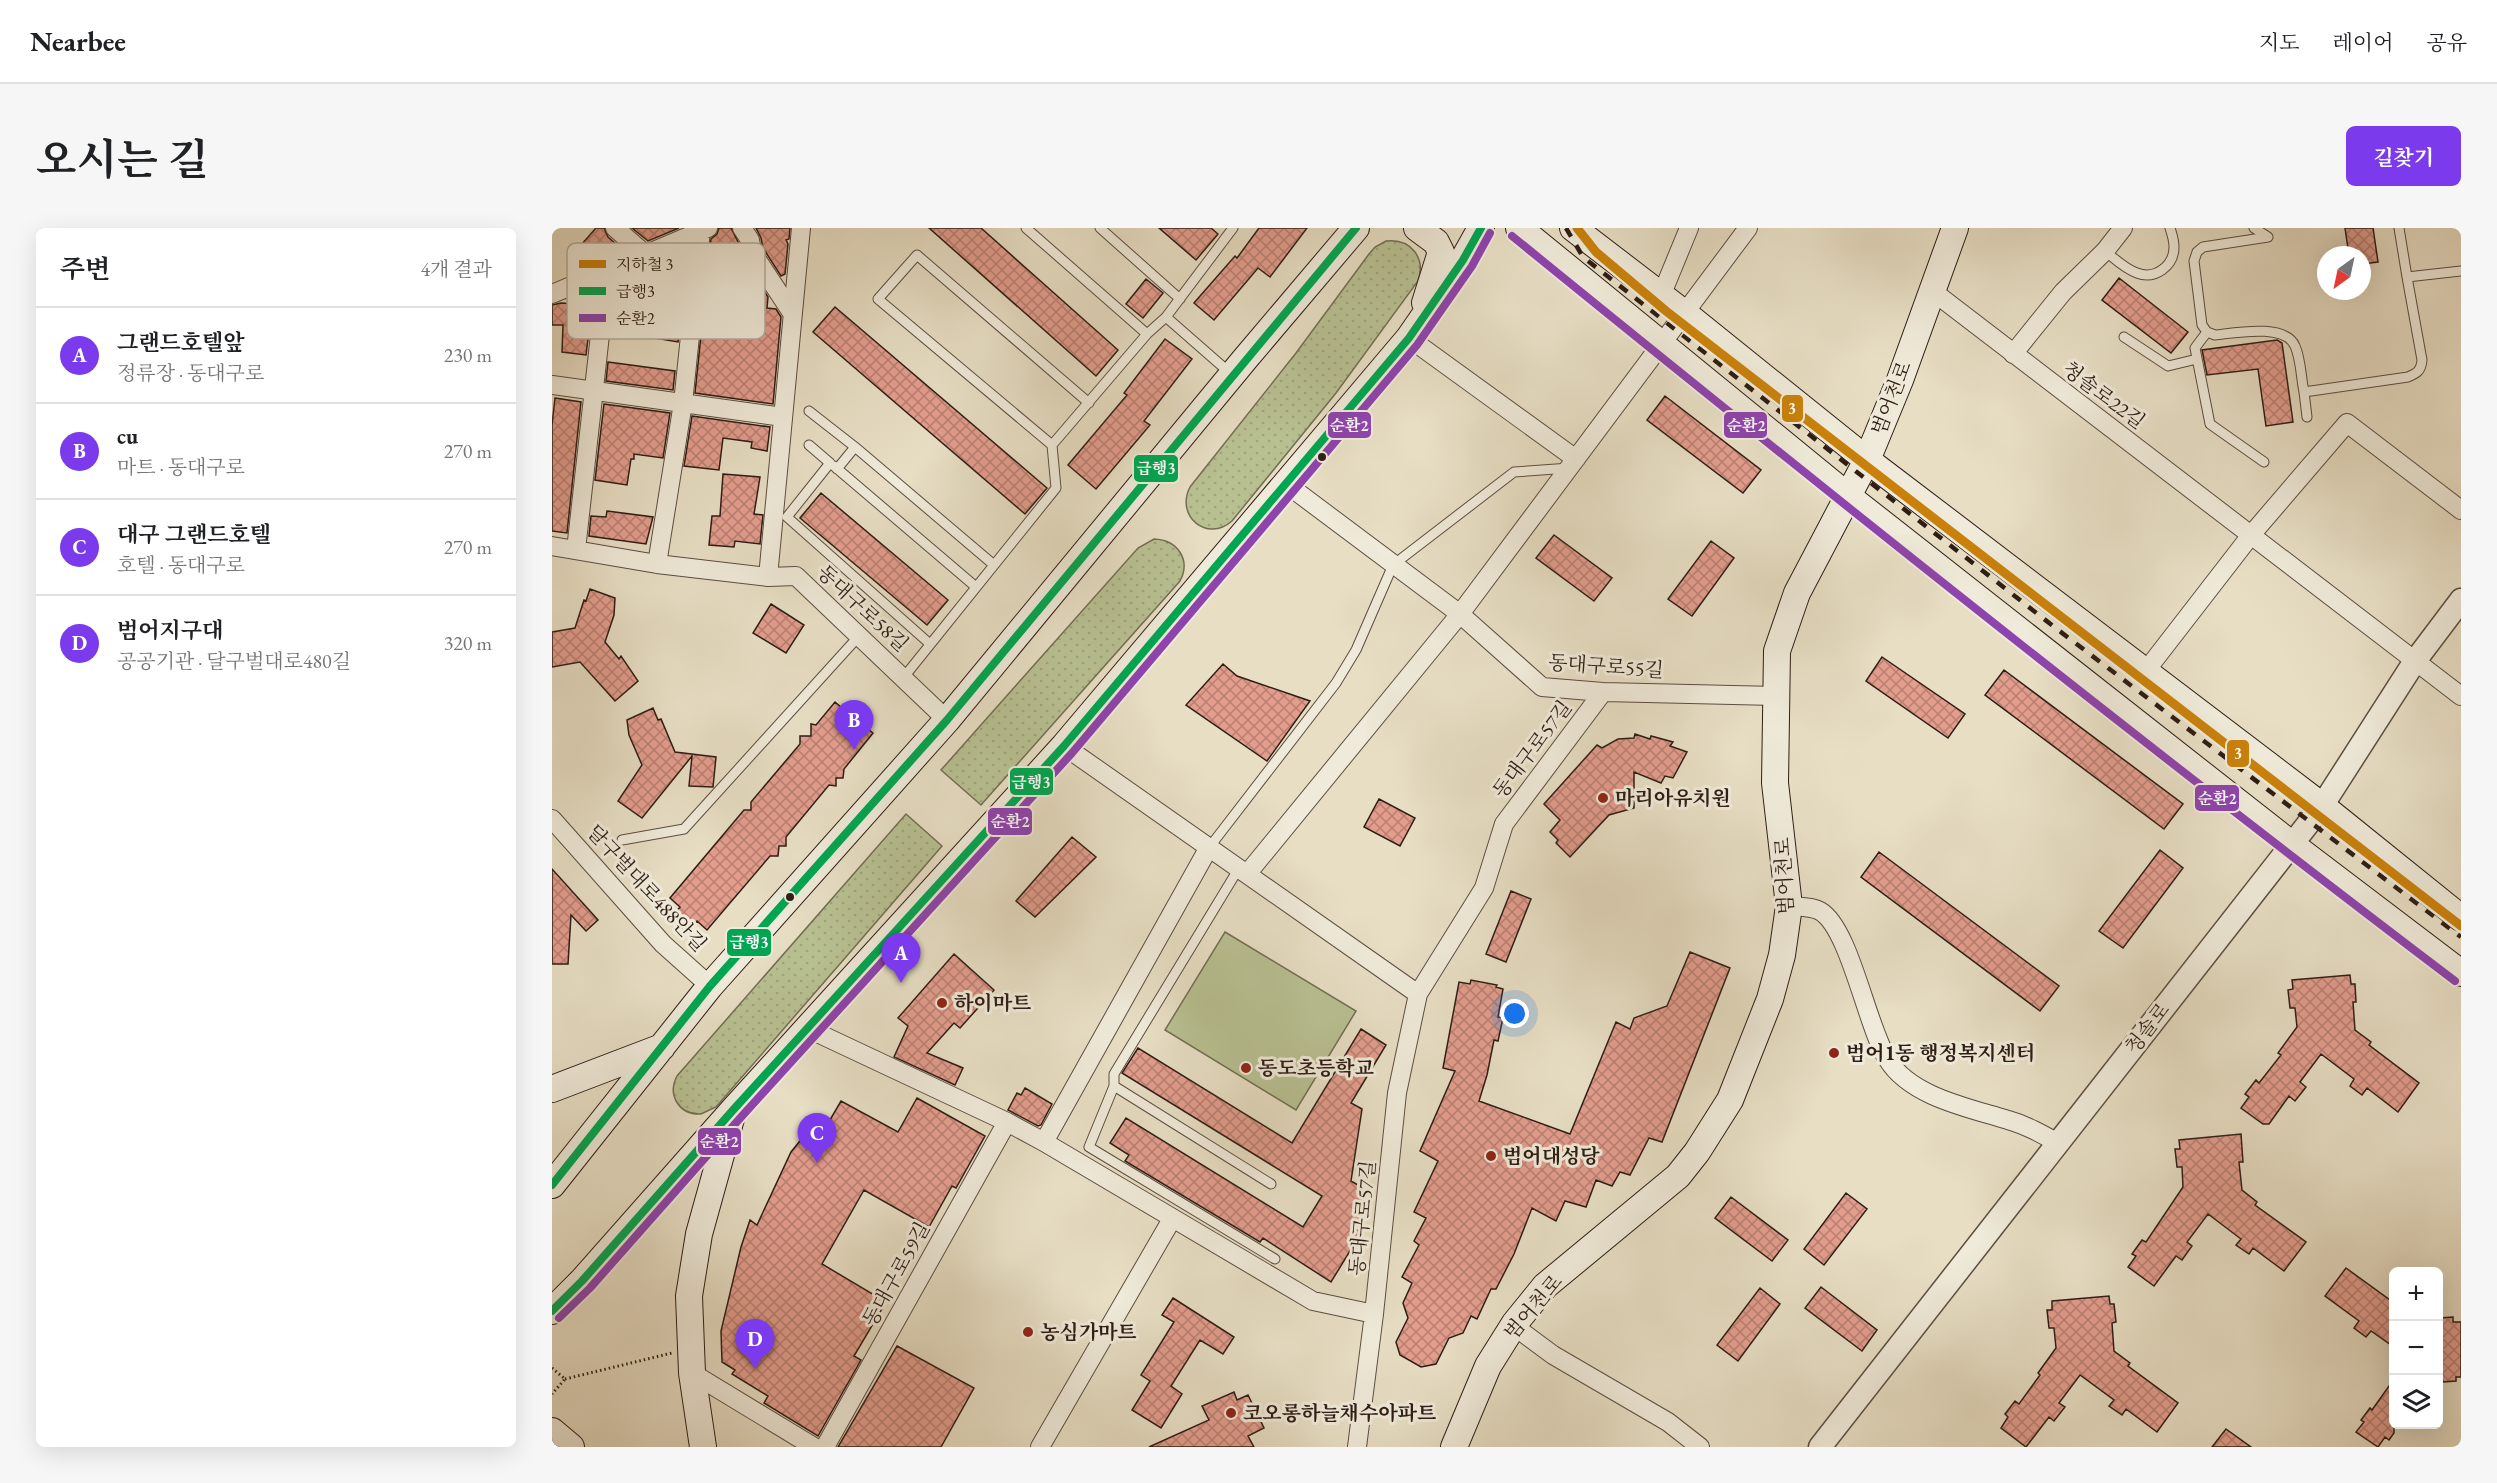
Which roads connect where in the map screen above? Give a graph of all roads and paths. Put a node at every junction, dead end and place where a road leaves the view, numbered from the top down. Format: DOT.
graph roads {
  1 [pos="615,228"];
  2 [pos="742,228"];
  3 [pos="801,228"];
  4 [pos="1026,228"];
  5 [pos="1100,228"];
  6 [pos="1233,228"];
  7 [pos="1417,228"];
  8 [pos="1481,228"];
  9 [pos="1519,228"];
  10 [pos="1573,228"];
  11 [pos="1689,228"];
  12 [pos="1748,228"];
  13 [pos="1955,228"];
  14 [pos="2123,228"];
  15 [pos="2170,228"];
  16 [pos="2254,228"];
  17 [pos="2399,228"];
  18 [pos="704,229"];
  19 [pos="1355,232"];
  20 [pos="632,243"];
  21 [pos="671,243"];
  22 [pos="750,243"];
  23 [pos="2105,251"];
  24 [pos="2461,271"];
  25 [pos="765,272"];
  26 [pos="2407,277"];
  27 [pos="567,288"];
  28 [pos="1931,290"];
  29 [pos="552,294"];
  30 [pos="1661,296"];
  31 [pos="1180,299"];
  32 [pos="792,313"];
  33 [pos="1684,313"];
  34 [pos="1166,317"];
  35 [pos="1414,331"];
  36 [pos="2207,332"];
  37 [pos="1147,334"];
  38 [pos="2124,337"];
  39 [pos="599,339"];
  40 [pos="691,339"];
  41 [pos="1663,345"];
  42 [pos="2013,354"];
  43 [pos="2197,359"];
  44 [pos="1232,375"];
  45 [pos="552,385"];
  46 [pos="593,391"];
  47 [pos="2304,392"];
  48 [pos="683,403"];
  49 [pos="1089,403"];
  50 [pos="809,411"];
  51 [pos="783,417"];
  52 [pos="2307,417"];
  53 [pos="808,445"];
  54 [pos="1052,445"];
  55 [pos="855,447"];
  56 [pos="1867,460"];
  57 [pos="2264,462"];
  58 [pos="1573,463"];
  59 [pos="833,466"];
  60 [pos="1285,483"];
  61 [pos="1849,497"];
  62 [pos="2461,510"];
  63 [pos="2251,535"];
  64 [pos="552,546"];
  65 [pos="576,550"];
  66 [pos="657,564"];
  67 [pos="994,565"];
  68 [pos="1393,565"];
  69 [pos="768,577"];
  70 [pos="976,587"];
  71 [pos="2461,600"];
  72 [pos="1460,614"];
  73 [pos="859,636"];
  74 [pos="930,644"];
  75 [pos="2415,661"];
  76 [pos="2145,672"];
  77 [pos="904,677"];
  78 [pos="1604,692"];
  79 [pos="1776,696"];
  80 [pos="2461,696"];
  81 [pos="947,720"];
  82 [pos="1064,746"];
  83 [pos="2322,806"];
  84 [pos="552,819"];
  85 [pos="622,840"];
  86 [pos="2291,844"];
  87 [pos="1208,849"];
  88 [pos="1243,871"];
  89 [pos="1789,906"];
  90 [pos="2459,913"];
  91 [pos="2461,973"];
  92 [pos="710,986"];
  93 [pos="1418,994"];
  94 [pos="809,1029"];
  95 [pos="662,1047"];
  96 [pos="1114,1086"];
  97 [pos="552,1089"];
  98 [pos="734,1109"];
  99 [pos="1007,1122"];
  100 [pos="1044,1142"];
  101 [pos="2058,1143"];
  102 [pos="1271,1184"];
  103 [pos="552,1185"];
  104 [pos="1180,1216"];
  105 [pos="1275,1259"];
  106 [pos="582,1281"];
  107 [pos="552,1290"];
  108 [pos="552,1311"];
  109 [pos="1374,1314"];
  110 [pos="1514,1326"];
  111 [pos="691,1362"];
  112 [pos="552,1368"];
  113 [pos="566,1379"];
  114 [pos="552,1394"];
  115 [pos="552,1431"];
  116 [pos="571,1447"];
  117 [pos="703,1447"];
  118 [pos="814,1447"];
  119 [pos="825,1447"];
  120 [pos="1040,1447"];
  121 [pos="1356,1447"];
  122 [pos="1454,1447"];
  123 [pos="1700,1447"];
  124 [pos="1820,1447"];
  1 -- 20 [label="street"];
  2 -- 22 [label="street"];
  3 -- 32 [label="street"];
  4 -- 37 [label="lane"];
  5 -- 31 [label="lane"];
  6 -- 31 [label="lane"];
  7 -- 35 [label="main road"];
  8 -- 35 [label="main road"];
  9 -- 41 [label="main road"];
  10 -- 30 [label="main road"];
  11 -- 30 [label="street"];
  12 -- 33 [label="street"];
  13 -- 28 [label="main road, 범어천로"];
  14 -- 23 [label="street"];
  15 -- 23 [label="lane"];
  16 -- 36 [label="lane"];
  17 -- 26 [label="lane"];
  18 -- 21 [label="street"];
  19 -- 44 [label="main road"];
  23 -- 42 [label="street"];
  24 -- 26 [label="lane"];
  25 -- 32 [label="street"];
  26 -- 47 [label="lane"];
  27 -- 29 [label="street"];
  28 -- 42 [label="street, 청솔로22길"];
  28 -- 56 [label="main road, 범어천로"];
  30 -- 33 [label="main road"];
  31 -- 34 [label="lane"];
  32 -- 51 [label="street"];
  33 -- 41 [label="street"];
  33 -- 56 [label="main road"];
  34 -- 37 [label="lane"];
  34 -- 44 [label="lane"];
  35 -- 58 [label="street"];
  35 -- 60 [label="main road"];
  36 -- 43 [label="lane"];
  36 -- 47 [label="lane"];
  37 -- 49 [label="lane"];
  38 -- 43 [label="lane"];
  39 -- 46 [label="street"];
  40 -- 48 [label="street"];
  41 -- 58 [label="street"];
  41 -- 61 [label="main road"];
  42 -- 63 [label="street, 청솔로22길"];
  43 -- 57 [label="lane"];
  44 -- 81 [label="main road"];
  45 -- 46 [label="street"];
  46 -- 48 [label="street"];
  46 -- 65 [label="street"];
  47 -- 52 [label="lane"];
  48 -- 51 [label="street"];
  48 -- 66 [label="street"];
  49 -- 54 [label="lane"];
  49 -- 54 [label="lane"];
  50 -- 55 [label="lane"];
  51 -- 69 [label="street"];
  53 -- 59 [label="lane"];
  54 -- 67 [label="lane"];
  55 -- 59 [label="lane"];
  55 -- 67 [label="lane"];
  56 -- 61 [label="main road, 범어천로"];
  56 -- 76 [label="main road"];
  58 -- 68 [label="lane"];
  58 -- 72 [label="street"];
  59 -- 70 [label="lane"];
  59 -- 74 [label="lane"];
  60 -- 68 [label="street, 동대구로55길"];
  60 -- 82 [label="main road"];
  61 -- 79 [label="main road, 범어천로"];
  61 -- 86 [label="main road"];
  62 -- 63 [label="street"];
  63 -- 75 [label="street, 청솔로22길"];
  63 -- 76 [label="street"];
  64 -- 65 [label="street, 동대구로58길"];
  65 -- 66 [label="street, 동대구로58길"];
  66 -- 69 [label="street, 동대구로58길"];
  67 -- 70 [label="lane"];
  68 -- 72 [label="street, 동대구로55길"];
  68 -- 87 [label="lane"];
  69 -- 73 [label="street, 동대구로58길"];
  70 -- 74 [label="lane"];
  71 -- 75 [label="street, 청솔로"];
  72 -- 78 [label="street, 동대구로55길"];
  72 -- 88 [label="street"];
  73 -- 77 [label="street, 동대구로58길"];
  73 -- 85 [label="lane"];
  74 -- 77 [label="lane"];
  75 -- 80 [label="street, 청솔로22길"];
  75 -- 83 [label="street, 청솔로"];
  76 -- 83 [label="main road"];
  77 -- 81 [label="street, 동대구로58길"];
  78 -- 79 [label="street, 동대구로55길"];
  78 -- 93 [label="street, 동대구로57길"];
  79 -- 89 [label="main road, 범어천로"];
  81 -- 92 [label="main road"];
  82 -- 87 [label="street"];
  82 -- 94 [label="main road"];
  83 -- 86 [label="street, 청솔로"];
  83 -- 90 [label="main road"];
  84 -- 92 [label="street, 달구벌대로488안길"];
  86 -- 91 [label="main road"];
  86 -- 101 [label="street, 청솔로"];
  87 -- 88 [label="street"];
  87 -- 100 [label="street"];
  88 -- 93 [label="street"];
  88 -- 96 [label="lane"];
  89 -- 101 [label="street"];
  89 -- 110 [label="main road, 범어천로"];
  92 -- 95 [label="main road"];
  93 -- 109 [label="street, 동대구로57길"];
  94 -- 98 [label="main road"];
  94 -- 99 [label="street"];
  95 -- 97 [label="main road"];
  95 -- 103 [label="main road"];
  96 -- 102 [label="lane"];
  96 -- 104 [label="lane"];
  98 -- 106 [label="main road"];
  98 -- 111 [label="main road"];
  99 -- 100 [label="street"];
  99 -- 119 [label="street, 동대구로59길"];
  100 -- 104 [label="street"];
  101 -- 124 [label="street, 청솔로"];
  104 -- 105 [label="lane"];
  104 -- 109 [label="street"];
  104 -- 120 [label="street"];
  106 -- 107 [label="main road"];
  106 -- 108 [label="main road"];
  109 -- 121 [label="street, 동대구로57길"];
  110 -- 122 [label="main road, 범어천로"];
  110 -- 123 [label="street"];
  111 -- 113 [label="path"];
  111 -- 117 [label="main road"];
  111 -- 118 [label="street"];
  112 -- 113 [label="path"];
  113 -- 114 [label="path"];
  115 -- 116 [label="main road"];
}
